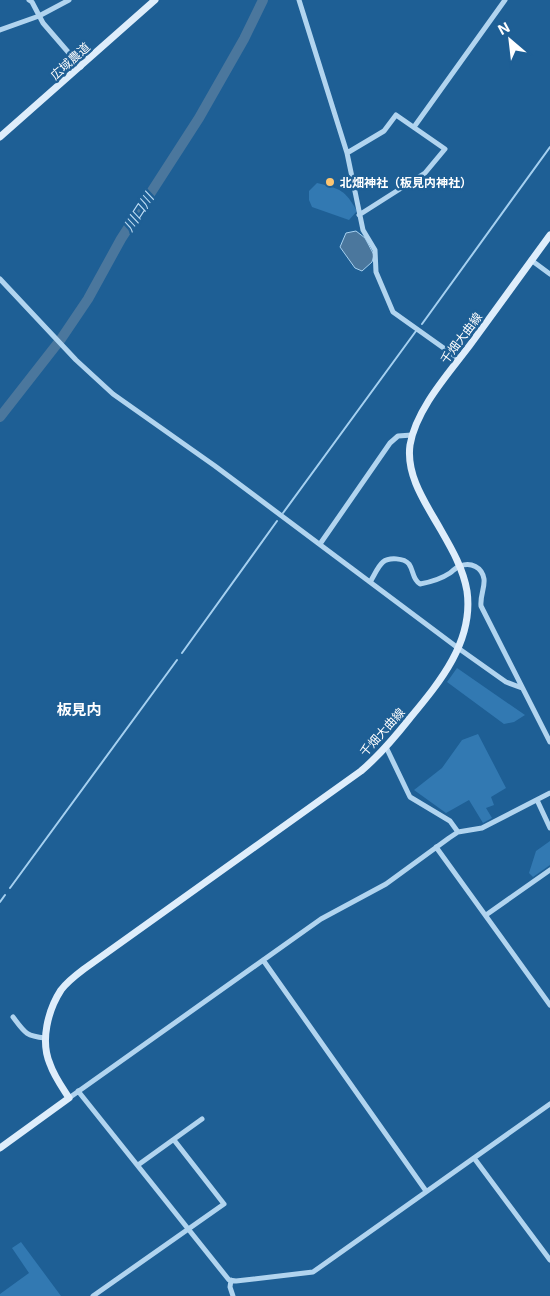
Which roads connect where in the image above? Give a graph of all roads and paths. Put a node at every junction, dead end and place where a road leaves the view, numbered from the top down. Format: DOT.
graph roads {
  1 [pos="29,0"];
  2 [pos="69,0"];
  3 [pos="154,0"];
  4 [pos="298,0"];
  5 [pos="505,0"];
  6 [pos="39,16"];
  7 [pos="0,30"];
  8 [pos="80,67"];
  9 [pos="414,127"];
  10 [pos="0,137"];
  11 [pos="347,153"];
  12 [pos="359,215"];
  13 [pos="550,234"];
  14 [pos="532,260"];
  15 [pos="550,274"];
  16 [pos="0,279"];
  17 [pos="459,359"];
  18 [pos="412,435"];
  19 [pos="320,544"];
  20 [pos="460,566"];
  21 [pos="370,582"];
  22 [pos="458,648"];
  23 [pos="522,688"];
  24 [pos="550,742"];
  25 [pos="386,747"];
  26 [pos="550,793"];
  27 [pos="537,800"];
  28 [pos="550,828"];
  29 [pos="458,832"];
  30 [pos="436,847"];
  31 [pos="550,870"];
  32 [pos="486,915"];
  33 [pos="263,960"];
  34 [pos="550,1005"];
  35 [pos="13,1017"];
  36 [pos="46,1038"];
  37 [pos="78,1091"];
  38 [pos="68,1098"];
  39 [pos="550,1104"];
  40 [pos="202,1119"];
  41 [pos="174,1140"];
  42 [pos="0,1148"];
  43 [pos="474,1158"];
  44 [pos="138,1166"];
  45 [pos="426,1192"];
  46 [pos="188,1228"];
  47 [pos="550,1260"];
  48 [pos="231,1280"];
  49 [pos="93,1296"];
  50 [pos="233,1296"];
  1 -- 6 [label="street"];
  2 -- 6 [label="street"];
  3 -- 8 [label="main road, 広域農道"];
  4 -- 11 [label="street"];
  5 -- 9 [label="street"];
  6 -- 7 [label="street"];
  6 -- 8 [label="street"];
  8 -- 10 [label="main road, 広域農道"];
  9 -- 11 [label="street"];
  9 -- 12 [label="street"];
  11 -- 12 [label="street"];
  12 -- 17 [label="street"];
  13 -- 14 [label="main road, 千畑大曲線"];
  14 -- 15 [label="street"];
  14 -- 17 [label="main road, 千畑大曲線"];
  16 -- 19 [label="street"];
  17 -- 18 [label="main road, 千畑大曲線"];
  18 -- 19 [label="street"];
  18 -- 20 [label="main road, 千畑大曲線"];
  19 -- 21 [label="street"];
  20 -- 21 [label="street"];
  20 -- 22 [label="main road, 千畑大曲線"];
  20 -- 23 [label="street"];
  21 -- 22 [label="street"];
  22 -- 23 [label="street"];
  22 -- 25 [label="main road, 千畑大曲線"];
  23 -- 24 [label="street"];
  25 -- 29 [label="street"];
  25 -- 36 [label="main road, 千畑大曲線"];
  26 -- 27 [label="street"];
  27 -- 28 [label="street"];
  27 -- 29 [label="street"];
  29 -- 30 [label="street"];
  30 -- 32 [label="street"];
  30 -- 33 [label="street"];
  31 -- 32 [label="street"];
  32 -- 34 [label="street"];
  33 -- 37 [label="street"];
  33 -- 45 [label="street"];
  35 -- 36 [label="street"];
  36 -- 38 [label="main road, 千畑大曲線"];
  37 -- 38 [label="street"];
  37 -- 44 [label="street"];
  38 -- 42 [label="main road"];
  39 -- 43 [label="street"];
  40 -- 41 [label="street"];
  41 -- 44 [label="street"];
  41 -- 46 [label="street"];
  43 -- 45 [label="street"];
  43 -- 47 [label="street"];
  44 -- 46 [label="street"];
  45 -- 48 [label="street"];
  46 -- 48 [label="street"];
  46 -- 49 [label="street"];
  48 -- 50 [label="street"];
}
